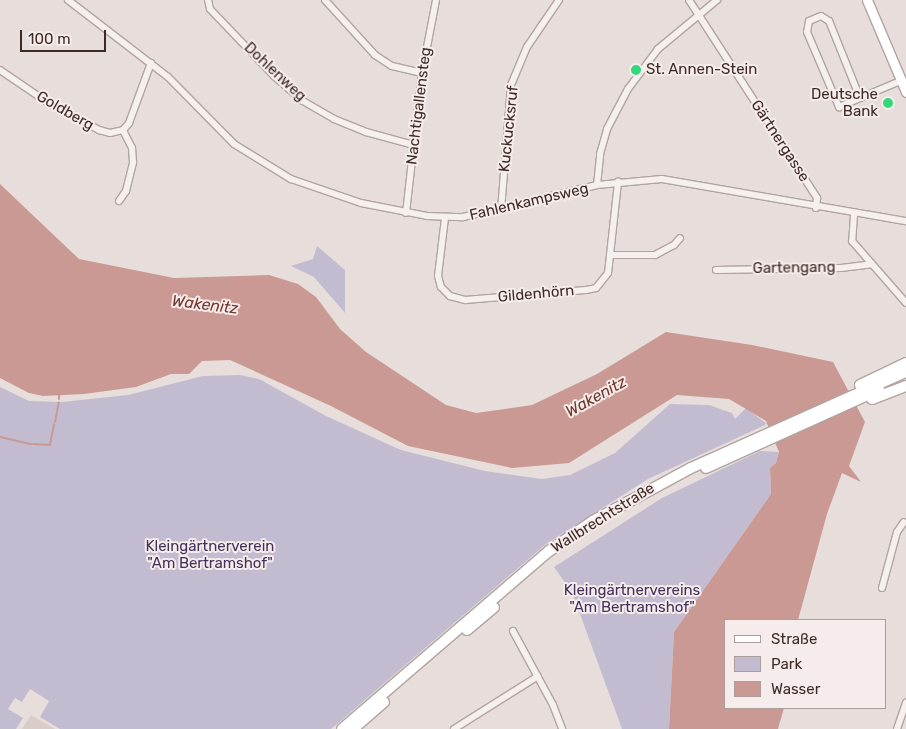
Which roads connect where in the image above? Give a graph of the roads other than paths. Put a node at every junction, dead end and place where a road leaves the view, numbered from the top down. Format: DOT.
graph roads {
  1 [pos="68,0"];
  2 [pos="208,0"];
  3 [pos="325,0"];
  4 [pos="436,0"];
  5 [pos="559,0"];
  6 [pos="689,0"];
  7 [pos="717,0"];
  8 [pos="867,0"];
  9 [pos="698,14"];
  10 [pos="151,63"];
  11 [pos="0,70"];
  12 [pos="422,73"];
  13 [pos="901,81"];
  14 [pos="906,92"];
  15 [pos="860,98"];
  16 [pos="123,130"];
  17 [pos="414,145"];
  18 [pos="618,182"];
  19 [pos="597,186"];
  20 [pos="119,202"];
  21 [pos="816,208"];
  22 [pos="501,210"];
  23 [pos="406,213"];
  24 [pos="854,215"];
  25 [pos="445,218"];
  26 [pos="906,221"];
  27 [pos="680,238"];
  28 [pos="611,255"];
  29 [pos="872,264"];
  30 [pos="716,270"];
  31 [pos="906,303"];
  32 [pos="906,363"];
  33 [pos="906,372"];
  34 [pos="906,378"];
  35 [pos="906,386"];
  36 [pos="829,409"];
  37 [pos="728,455"];
  38 [pos="904,522"];
  39 [pos="882,588"];
  40 [pos="513,631"];
  41 [pos="538,676"];
  42 [pos="906,703"];
  43 [pos="342,729"];
  44 [pos="353,729"];
  45 [pos="454,729"];
  46 [pos="562,729"];
  47 [pos="897,729"];
  1 -- 10 [label="street, Fahlenkampsweg"];
  2 -- 17 [label="street, Dohlenweg"];
  3 -- 12 [label="street"];
  4 -- 12 [label="street, Nachtigallensteg"];
  5 -- 22 [label="street, Kuckucksruf"];
  6 -- 9 [label="street, Gärtnergasse"];
  7 -- 9 [label="street"];
  8 -- 13 [label="main road"];
  9 -- 19 [label="street"];
  9 -- 21 [label="street, Gärtnergasse"];
  10 -- 16 [label="street"];
  10 -- 23 [label="street, Fahlenkampsweg"];
  11 -- 16 [label="street, Goldberg"];
  12 -- 17 [label="street, Nachtigallensteg"];
  13 -- 14 [label="main road"];
  13 -- 15 [label="street"];
  15 -- 15 [label="street"];
  16 -- 20 [label="street"];
  17 -- 23 [label="street, Nachtigallensteg"];
  18 -- 19 [label="street, Fahlenkampsweg"];
  18 -- 21 [label="street, Fahlenkampsweg"];
  18 -- 28 [label="street, Gildenhörn"];
  19 -- 22 [label="street, Fahlenkampsweg"];
  21 -- 24 [label="street, Fahlenkampsweg"];
  22 -- 25 [label="street, Fahlenkampsweg"];
  23 -- 25 [label="street, Fahlenkampsweg"];
  24 -- 26 [label="street, Fahlenkampsweg"];
  24 -- 29 [label="street"];
  25 -- 28 [label="street, Gildenhörn"];
  27 -- 28 [label="street"];
  29 -- 30 [label="street, Gartengang"];
  29 -- 31 [label="street"];
  32 -- 36 [label="main road"];
  33 -- 36 [label="main road, Wallbrechtstraße"];
  34 -- 36 [label="main road, Wallbrechtstraße"];
  35 -- 36 [label="main road"];
  36 -- 37 [label="main road, Wallbrechtstraße"];
  37 -- 43 [label="main road, Wallbrechtstraße"];
  37 -- 44 [label="main road, Wallbrechtstraße"];
  38 -- 39 [label="street"];
  40 -- 41 [label="street"];
  41 -- 45 [label="street"];
  41 -- 46 [label="street"];
  42 -- 47 [label="street"];
}
